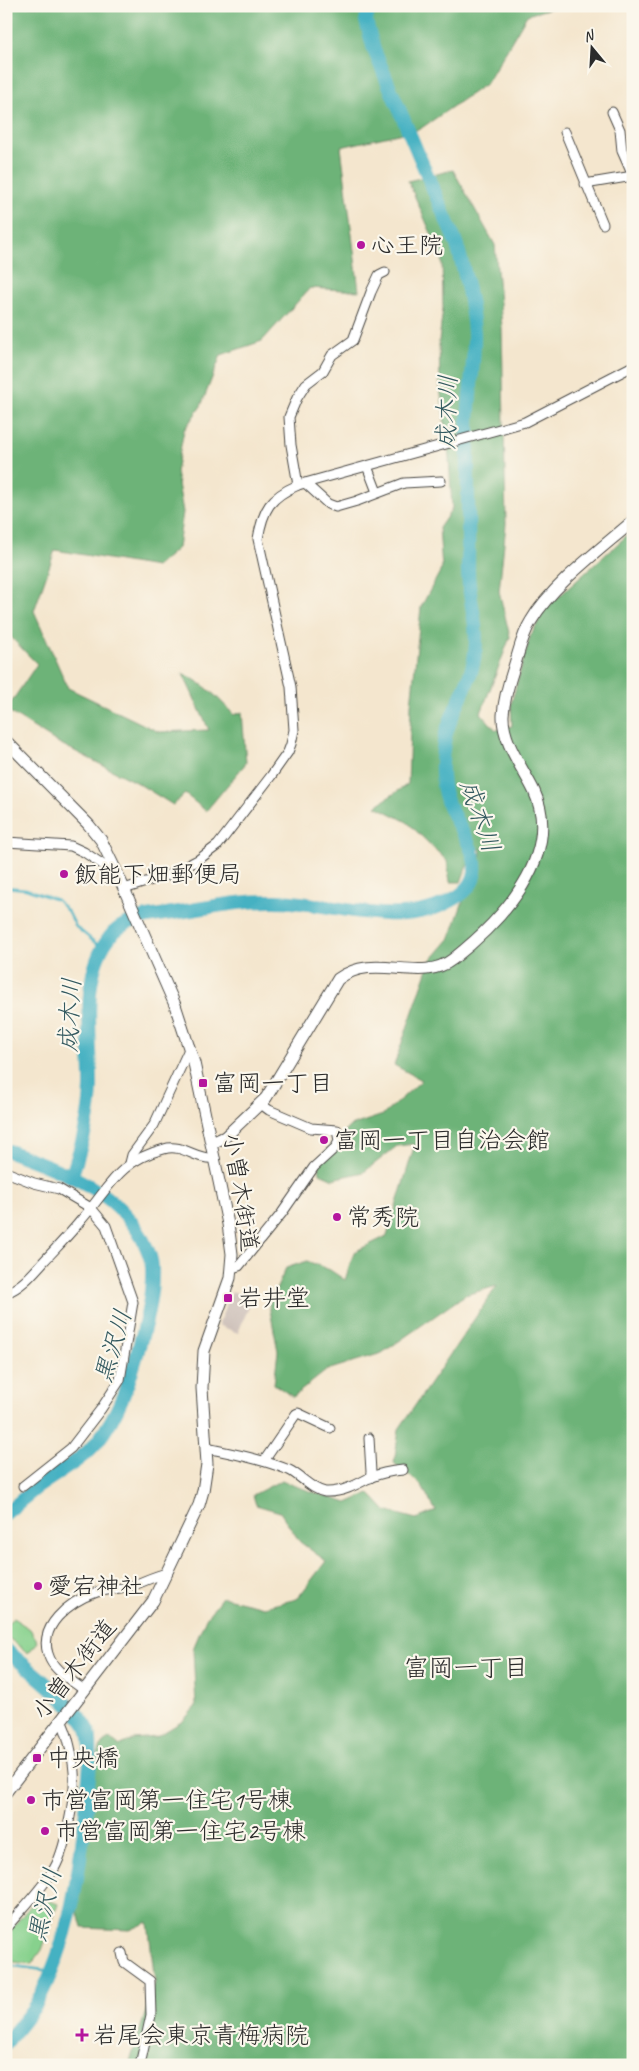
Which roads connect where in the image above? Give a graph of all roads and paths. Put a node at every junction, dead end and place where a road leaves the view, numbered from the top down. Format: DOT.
graph roads {
  1 [pos="612,112"];
  2 [pos="564,132"];
  3 [pos="633,176"];
  4 [pos="585,184"];
  5 [pos="603,224"];
  6 [pos="384,272"];
  7 [pos="633,366"];
  8 [pos="367,466"];
  9 [pos="441,481"];
  10 [pos="301,484"];
  11 [pos="377,492"];
  12 [pos="633,521"];
  13 [pos="6,741"];
  14 [pos="6,842"];
  15 [pos="118,875"];
  16 [pos="126,892"];
  17 [pos="190,1047"];
  18 [pos="261,1104"];
  19 [pos="212,1143"];
  20 [pos="215,1158"];
  21 [pos="130,1162"];
  22 [pos="6,1172"];
  23 [pos="92,1208"];
  24 [pos="232,1268"];
  25 [pos="6,1293"];
  26 [pos="330,1428"];
  27 [pos="369,1438"];
  28 [pos="206,1448"];
  29 [pos="264,1461"];
  30 [pos="403,1470"];
  31 [pos="370,1478"];
  32 [pos="23,1486"];
  33 [pos="167,1572"];
  34 [pos="82,1694"];
  35 [pos="62,1719"];
  36 [pos="6,1792"];
  37 [pos="6,1928"];
  38 [pos="122,1953"];
  39 [pos="140,2065"];
  1 -- 3 [label="street"];
  2 -- 4 [label="street"];
  3 -- 4 [label="street"];
  4 -- 5 [label="street"];
  6 -- 10 [label="street"];
  7 -- 8 [label="street"];
  8 -- 10 [label="street"];
  8 -- 11 [label="street"];
  9 -- 11 [label="street"];
  10 -- 11 [label="street"];
  10 -- 16 [label="street"];
  12 -- 18 [label="main road"];
  13 -- 15 [label="main road, 小曽木街道"];
  14 -- 15 [label="street"];
  15 -- 16 [label="main road, 小曽木街道"];
  16 -- 17 [label="main road, 小曽木街道"];
  17 -- 19 [label="main road, 小曽木街道"];
  17 -- 21 [label="street"];
  18 -- 19 [label="main road"];
  18 -- 24 [label="street"];
  19 -- 20 [label="main road, 小曽木街道"];
  20 -- 21 [label="street"];
  20 -- 24 [label="main road, 小曽木街道"];
  21 -- 23 [label="street"];
  22 -- 23 [label="street"];
  23 -- 25 [label="street"];
  23 -- 32 [label="street"];
  24 -- 28 [label="main road, 小曽木街道"];
  26 -- 29 [label="street"];
  27 -- 31 [label="street"];
  28 -- 29 [label="street"];
  28 -- 33 [label="main road, 小曽木街道"];
  29 -- 31 [label="street"];
  30 -- 31 [label="street"];
  33 -- 34 [label="main road, 小曽木街道"];
  33 -- 34 [label="street"];
  34 -- 35 [label="main road, 小曽木街道"];
  35 -- 36 [label="main road, 小曽木街道"];
  35 -- 37 [label="street"];
  38 -- 39 [label="street"];
}
